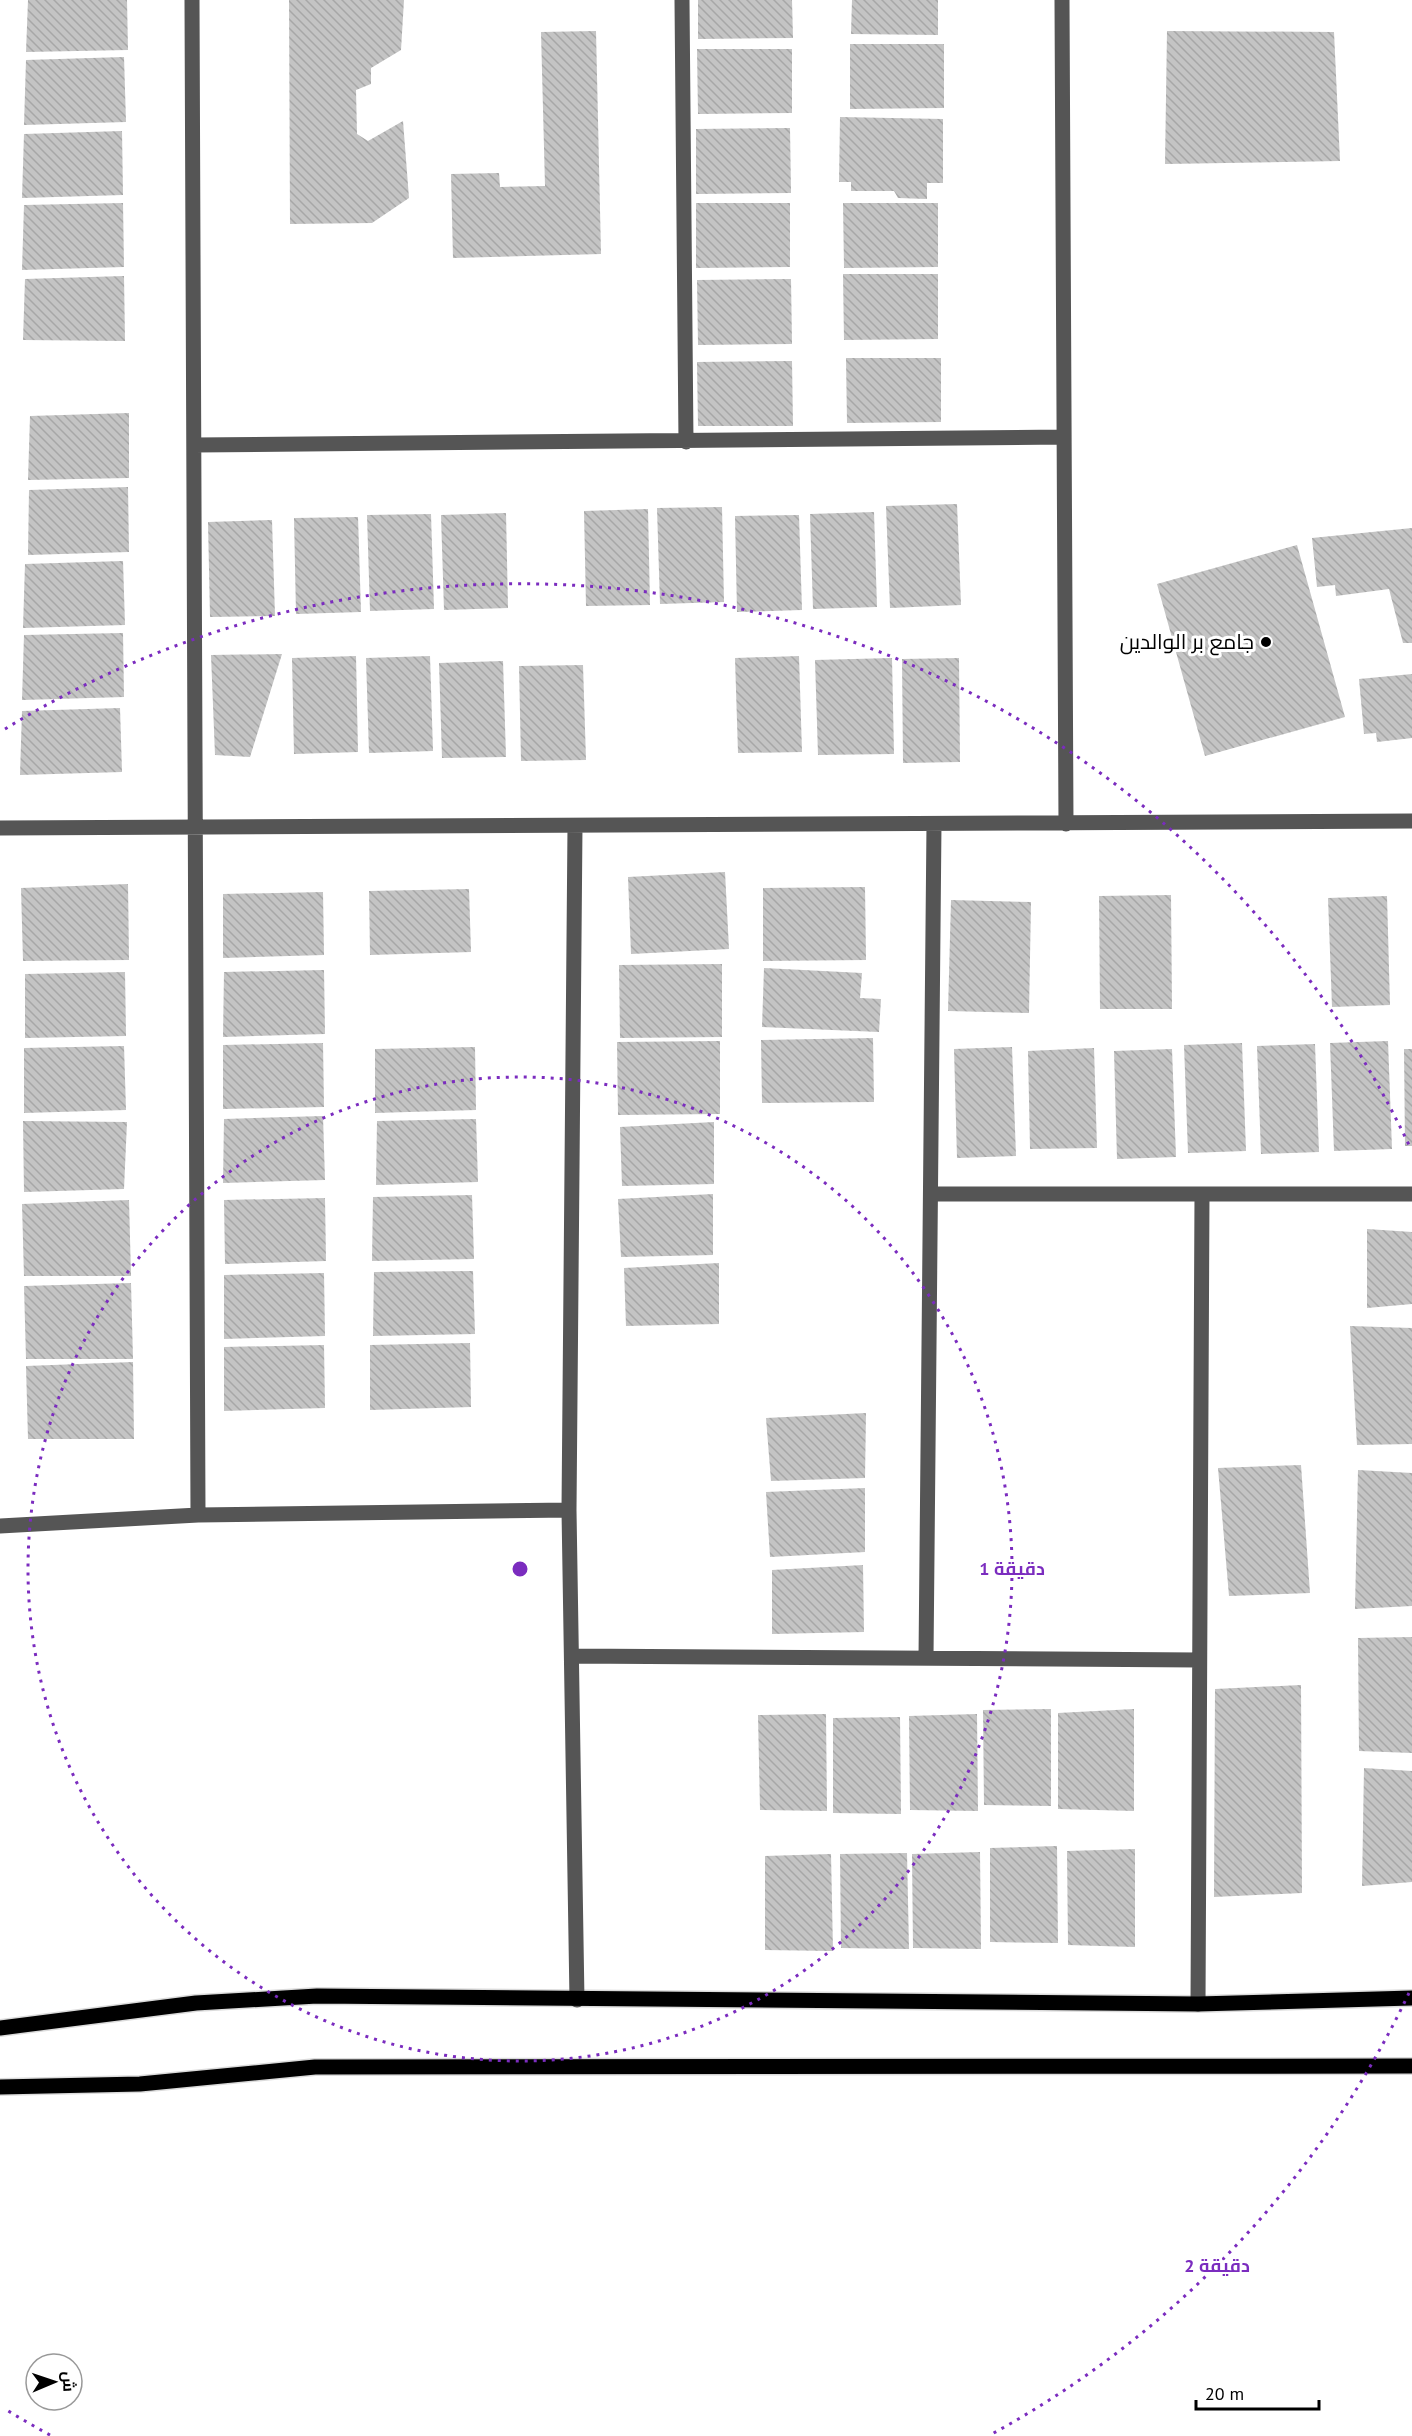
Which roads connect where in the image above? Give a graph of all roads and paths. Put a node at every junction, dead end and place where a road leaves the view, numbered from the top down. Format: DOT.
graph roads {
  1 [pos="192,0"];
  2 [pos="682,0"];
  3 [pos="1062,0"];
  4 [pos="1064,437"];
  5 [pos="686,442"];
  6 [pos="194,445"];
  7 [pos="1412,821"];
  8 [pos="934,824"];
  9 [pos="1066,824"];
  10 [pos="576,826"];
  11 [pos="196,827"];
  12 [pos="0,828"];
  13 [pos="931,1194"];
  14 [pos="1412,1194"];
  15 [pos="1202,1195"];
  16 [pos="569,1510"];
  17 [pos="198,1515"];
  18 [pos="0,1526"];
  19 [pos="572,1656"];
  20 [pos="926,1658"];
  21 [pos="1199,1660"];
  22 [pos="1412,1998"];
  23 [pos="577,2000"];
  24 [pos="1198,2004"];
  25 [pos="0,2028"];
  26 [pos="1412,2066"];
  27 [pos="0,2087"];
  1 -- 6 [label="street"];
  2 -- 5 [label="street"];
  3 -- 4 [label="street"];
  4 -- 5 [label="street"];
  4 -- 9 [label="street"];
  5 -- 6 [label="street"];
  6 -- 11 [label="street"];
  7 -- 9 [label="street"];
  8 -- 9 [label="street"];
  8 -- 10 [label="street"];
  8 -- 13 [label="street"];
  10 -- 11 [label="street"];
  10 -- 16 [label="street"];
  11 -- 12 [label="street"];
  11 -- 17 [label="street"];
  13 -- 15 [label="street"];
  13 -- 20 [label="street"];
  14 -- 15 [label="street"];
  15 -- 21 [label="street"];
  16 -- 17 [label="street"];
  16 -- 19 [label="street"];
  17 -- 18 [label="street"];
  19 -- 20 [label="street"];
  19 -- 23 [label="street"];
  20 -- 21 [label="street"];
  21 -- 24 [label="street"];
  22 -- 24 [label="main road"];
  23 -- 24 [label="main road"];
  23 -- 25 [label="main road"];
  26 -- 27 [label="main road"];
}
